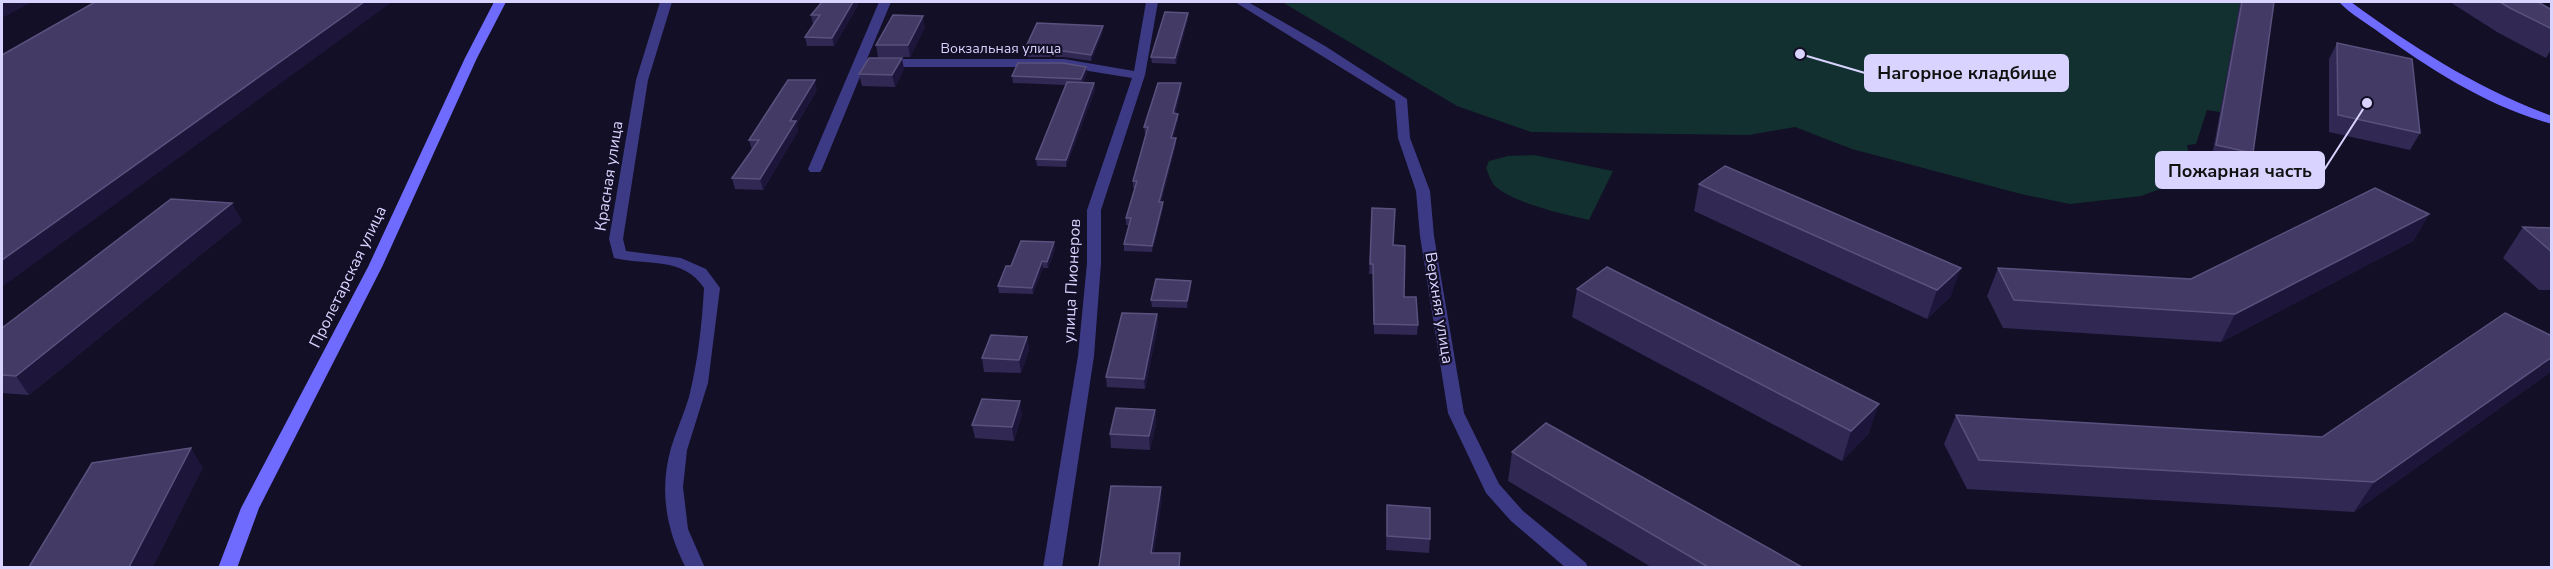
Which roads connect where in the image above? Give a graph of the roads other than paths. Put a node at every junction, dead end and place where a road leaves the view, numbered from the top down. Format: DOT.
graph roads {
  1 [pos="500,2"];
  2 [pos="666,2"];
  3 [pos="885,2"];
  4 [pos="1152,2"];
  5 [pos="1241,2"];
  6 [pos="2345,2"];
  7 [pos="861,63"];
  8 [pos="1139,75"];
  9 [pos="2552,120"];
  10 [pos="816,170"];
  11 [pos="227,567"];
  12 [pos="696,567"];
  13 [pos="1052,567"];
  14 [pos="1579,567"];
  1 -- 11 [label="main road, Пролетарская улица"];
  2 -- 12 [label="street, Красная улица"];
  3 -- 7 [label="street"];
  4 -- 8 [label="street, улица Пионеров"];
  5 -- 14 [label="street, Верхняя улица"];
  6 -- 9 [label="main road"];
  7 -- 8 [label="street, Вокзальная улица"];
  7 -- 10 [label="street"];
  8 -- 13 [label="street, улица Пионеров"];
}
